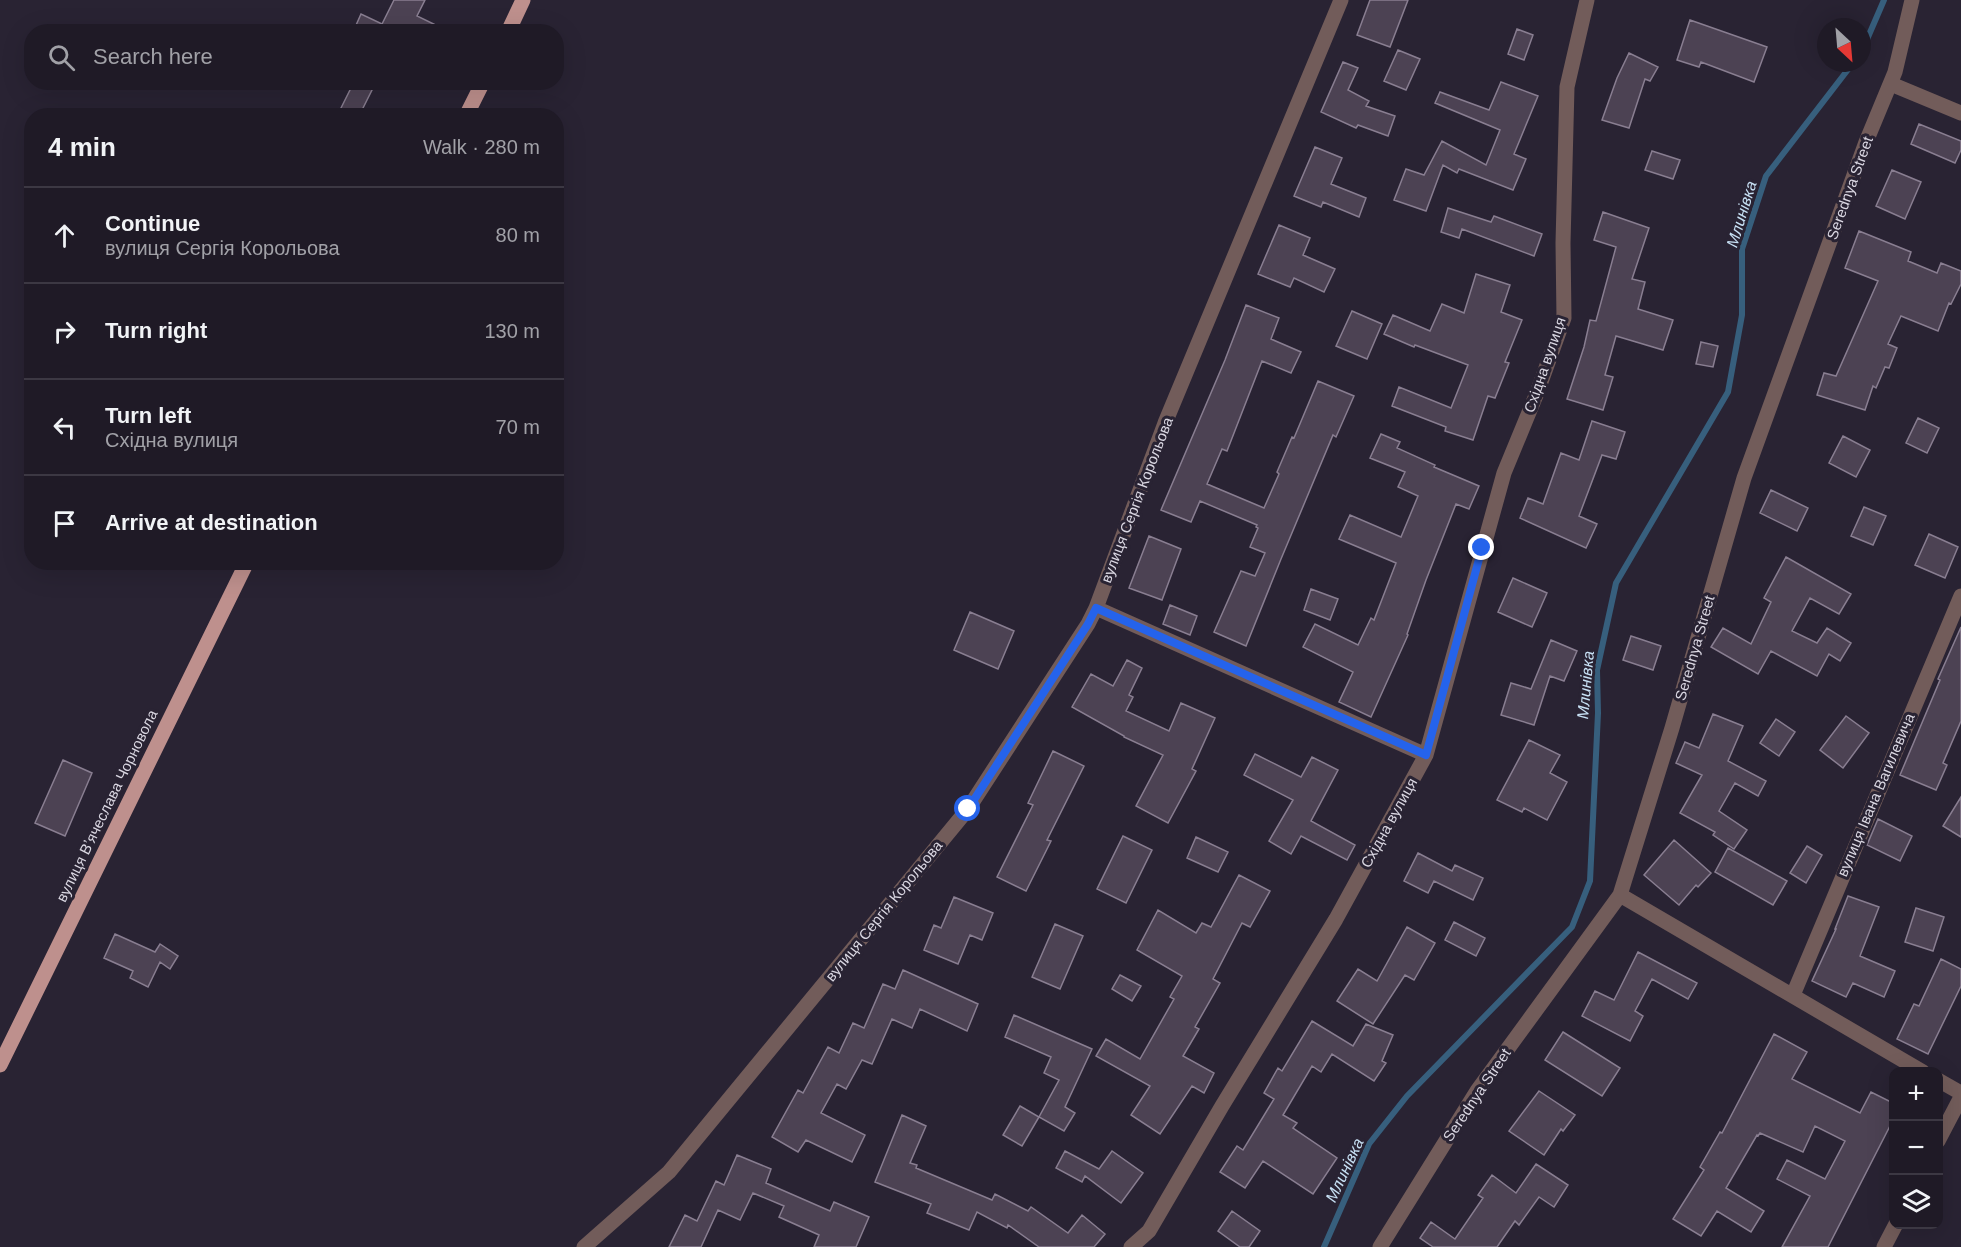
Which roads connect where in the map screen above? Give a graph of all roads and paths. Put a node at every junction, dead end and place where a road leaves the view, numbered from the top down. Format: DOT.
graph roads {
  1 [pos="523,0"];
  2 [pos="1341,0"];
  3 [pos="1587,0"];
  4 [pos="1912,0"];
  5 [pos="512,24"];
  6 [pos="1890,84"];
  7 [pos="479,90"];
  8 [pos="470,108"];
  9 [pos="1961,113"];
  10 [pos="243,570"];
  11 [pos="1961,596"];
  12 [pos="1096,608"];
  13 [pos="1426,755"];
  14 [pos="1620,895"];
  15 [pos="1793,995"];
  16 [pos="0,1065"];
  17 [pos="1916,1067"];
  18 [pos="1943,1083"];
  19 [pos="1961,1095"];
  20 [pos="1943,1131"];
  21 [pos="1893,1229"];
  22 [pos="584,1247"];
  23 [pos="1131,1247"];
  24 [pos="1380,1247"];
  25 [pos="1884,1247"];
  1 -- 5 [label="main road"];
  2 -- 12 [label="street, вулиця Сергія Корольова"];
  3 -- 13 [label="street, Східна вулиця"];
  4 -- 6 [label="street, Serednya Street"];
  6 -- 9 [label="street"];
  6 -- 14 [label="street, Serednya Street"];
  7 -- 8 [label="main road"];
  10 -- 16 [label="main road, вулиця Вʼячеслава Чорновола"];
  11 -- 15 [label="street, вулиця Івана Вагилевича"];
  12 -- 13 [label="street"];
  12 -- 22 [label="street, вулиця Сергія Корольова"];
  13 -- 23 [label="street, Східна вулиця"];
  14 -- 15 [label="street"];
  14 -- 24 [label="street, Serednya Street"];
  15 -- 17 [label="street"];
  18 -- 19 [label="street"];
  19 -- 20 [label="street"];
  21 -- 25 [label="street"];
}
